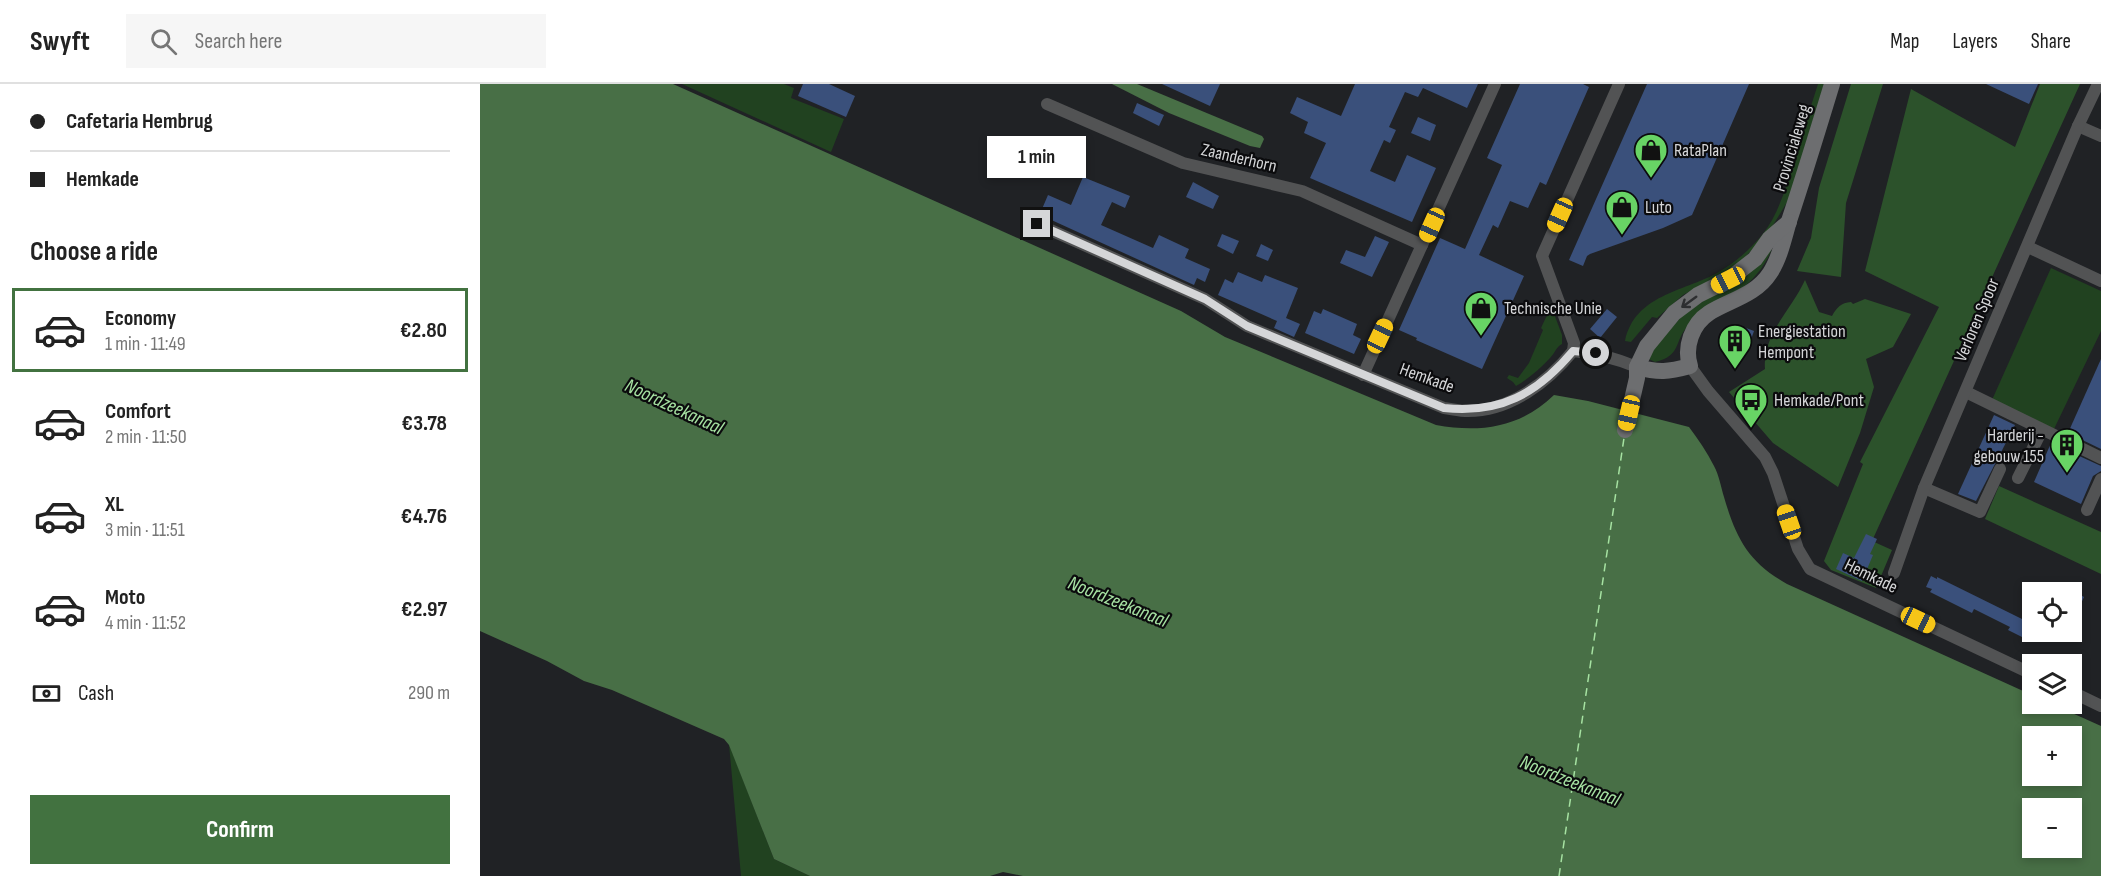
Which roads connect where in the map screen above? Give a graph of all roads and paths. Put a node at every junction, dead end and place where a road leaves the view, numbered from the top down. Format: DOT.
graph roads {
  1 [pos="1495,84"];
  2 [pos="1619,84"];
  3 [pos="1832,84"];
  4 [pos="2098,84"];
  5 [pos="1047,104"];
  6 [pos="2078,126"];
  7 [pos="2101,136"];
  8 [pos="1789,222"];
  9 [pos="1037,224"];
  10 [pos="1422,245"];
  11 [pos="2028,247"];
  12 [pos="2101,280"];
  13 [pos="1573,351"];
  14 [pos="1690,366"];
  15 [pos="1637,367"];
  16 [pos="1363,375"];
  17 [pos="1966,392"];
  18 [pos="1625,430"];
  19 [pos="2042,430"];
  20 [pos="2101,458"];
  21 [pos="2000,469"];
  22 [pos="2018,478"];
  23 [pos="2101,479"];
  24 [pos="1924,488"];
  25 [pos="2087,510"];
  26 [pos="1894,573"];
  27 [pos="2022,669"];
  28 [pos="2082,697"];
  29 [pos="2101,706"];
  1 -- 10 [label="street"];
  2 -- 13 [label="street"];
  3 -- 8 [label="main road, Provincialeweg"];
  4 -- 6 [label="street, Verloren Spoor"];
  5 -- 10 [label="street, Zaanderhorn"];
  6 -- 7 [label="street"];
  6 -- 11 [label="street, Verloren Spoor"];
  8 -- 14 [label="main road, Provincialeweg"];
  8 -- 15 [label="main road, one-way"];
  9 -- 16 [label="street, Hemkade"];
  10 -- 16 [label="street"];
  11 -- 12 [label="street"];
  11 -- 17 [label="street, Verloren Spoor"];
  13 -- 15 [label="street"];
  13 -- 16 [label="street, Hemkade"];
  14 -- 15 [label="main road"];
  14 -- 27 [label="street, Hemkade"];
  15 -- 18 [label="main road"];
  17 -- 19 [label="street"];
  17 -- 24 [label="street, Verloren Spoor"];
  19 -- 20 [label="street"];
  19 -- 22 [label="street"];
  21 -- 24 [label="street"];
  23 -- 25 [label="street"];
  24 -- 26 [label="street, Verloren Spoor"];
  28 -- 29 [label="street"];
}
